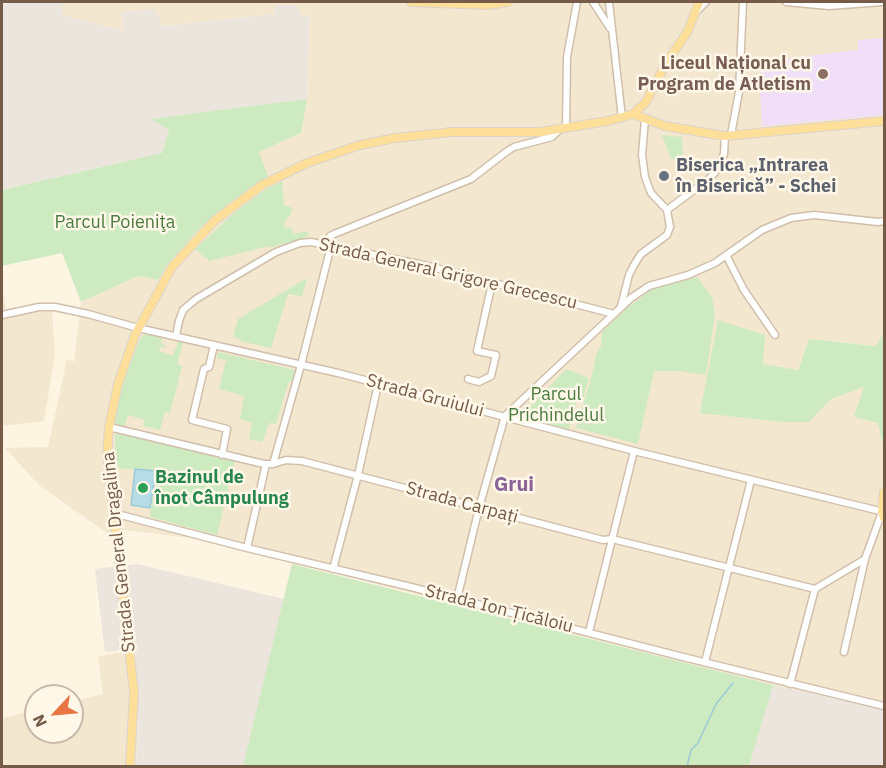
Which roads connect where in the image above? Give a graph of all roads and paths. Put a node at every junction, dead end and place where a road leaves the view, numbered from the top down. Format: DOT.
graph roads {
  1 [pos="411,2"];
  2 [pos="508,2"];
  3 [pos="577,2"];
  4 [pos="593,2"];
  5 [pos="609,2"];
  6 [pos="694,2"];
  7 [pos="699,2"];
  8 [pos="706,2"];
  9 [pos="743,2"];
  10 [pos="786,2"];
  11 [pos="882,2"];
  12 [pos="696,12"];
  13 [pos="612,31"];
  14 [pos="633,114"];
  15 [pos="622,118"];
  16 [pos="645,119"];
  17 [pos="885,121"];
  18 [pos="562,129"];
  19 [pos="728,136"];
  20 [pos="667,210"];
  21 [pos="885,221"];
  22 [pos="330,246"];
  23 [pos="726,255"];
  24 [pos="492,283"];
  25 [pos="621,307"];
  26 [pos="614,314"];
  27 [pos="2,315"];
  28 [pos="138,328"];
  29 [pos="775,335"];
  30 [pos="176,336"];
  31 [pos="214,345"];
  32 [pos="301,364"];
  33 [pos="468,379"];
  34 [pos="378,384"];
  35 [pos="505,416"];
  36 [pos="109,427"];
  37 [pos="634,451"];
  38 [pos="222,455"];
  39 [pos="270,464"];
  40 [pos="358,475"];
  41 [pos="751,480"];
  42 [pos="885,492"];
  43 [pos="479,508"];
  44 [pos="113,513"];
  45 [pos="884,514"];
  46 [pos="612,539"];
  47 [pos="247,548"];
  48 [pos="864,559"];
  49 [pos="729,568"];
  50 [pos="333,569"];
  51 [pos="815,590"];
  52 [pos="457,599"];
  53 [pos="589,632"];
  54 [pos="844,652"];
  55 [pos="705,662"];
  56 [pos="790,684"];
  57 [pos="885,706"];
  58 [pos="130,766"];
  1 -- 2 [label="main road"];
  3 -- 18 [label="street"];
  4 -- 13 [label="street"];
  5 -- 13 [label="street"];
  6 -- 12 [label="main road"];
  7 -- 12 [label="main road"];
  8 -- 12 [label="street"];
  9 -- 19 [label="street"];
  10 -- 11 [label="street"];
  12 -- 14 [label="main road"];
  13 -- 15 [label="street"];
  14 -- 15 [label="main road, Strada General Dragalina"];
  14 -- 16 [label="main road"];
  15 -- 18 [label="main road, Strada General Dragalina"];
  16 -- 19 [label="main road"];
  16 -- 20 [label="street"];
  17 -- 19 [label="main road"];
  18 -- 22 [label="street"];
  18 -- 28 [label="main road, Strada General Dragalina"];
  19 -- 20 [label="street"];
  20 -- 25 [label="street"];
  21 -- 23 [label="street"];
  22 -- 24 [label="street, Strada General Grigore Grecescu"];
  22 -- 30 [label="street, Strada General Grigore Grecescu"];
  22 -- 32 [label="street"];
  23 -- 25 [label="street"];
  23 -- 29 [label="street"];
  24 -- 26 [label="street, Strada General Grigore Grecescu"];
  24 -- 33 [label="street"];
  25 -- 26 [label="street"];
  26 -- 35 [label="street"];
  27 -- 28 [label="street, Strada Gruiului"];
  28 -- 30 [label="street, Strada Gruiului"];
  28 -- 36 [label="main road, Strada General Dragalina"];
  30 -- 31 [label="street, Strada Gruiului"];
  31 -- 32 [label="street, Strada Gruiului"];
  31 -- 38 [label="street"];
  32 -- 34 [label="street, Strada Gruiului"];
  32 -- 39 [label="street"];
  34 -- 35 [label="street, Strada Gruiului"];
  34 -- 40 [label="street"];
  35 -- 37 [label="street, Strada Gruiului"];
  35 -- 43 [label="street"];
  36 -- 38 [label="street, Strada Carpați"];
  36 -- 44 [label="main road, Strada General Dragalina"];
  37 -- 41 [label="street, Strada Gruiului"];
  37 -- 46 [label="street"];
  38 -- 39 [label="street, Strada Carpați"];
  39 -- 40 [label="street, Strada Carpați"];
  39 -- 47 [label="street"];
  40 -- 43 [label="street, Strada Carpați"];
  40 -- 50 [label="street"];
  41 -- 45 [label="street, Strada Gruiului"];
  41 -- 49 [label="street"];
  42 -- 45 [label="main road"];
  43 -- 46 [label="street, Strada Carpați"];
  43 -- 52 [label="street"];
  44 -- 47 [label="street, Strada Ion Țicăloiu"];
  44 -- 58 [label="main road, Strada General Dragalina"];
  45 -- 48 [label="street"];
  46 -- 49 [label="street, Strada Carpați"];
  46 -- 53 [label="street"];
  47 -- 50 [label="street, Strada Ion Țicăloiu"];
  48 -- 51 [label="street"];
  48 -- 54 [label="street"];
  49 -- 51 [label="street, Strada Carpați"];
  49 -- 55 [label="street"];
  50 -- 52 [label="street, Strada Ion Țicăloiu"];
  51 -- 56 [label="street"];
  52 -- 53 [label="street, Strada Ion Țicăloiu"];
  53 -- 55 [label="street, Strada Ion Țicăloiu"];
  55 -- 56 [label="street, Strada Ion Țicăloiu"];
  56 -- 57 [label="street, Strada Ion Țicăloiu"];
}
